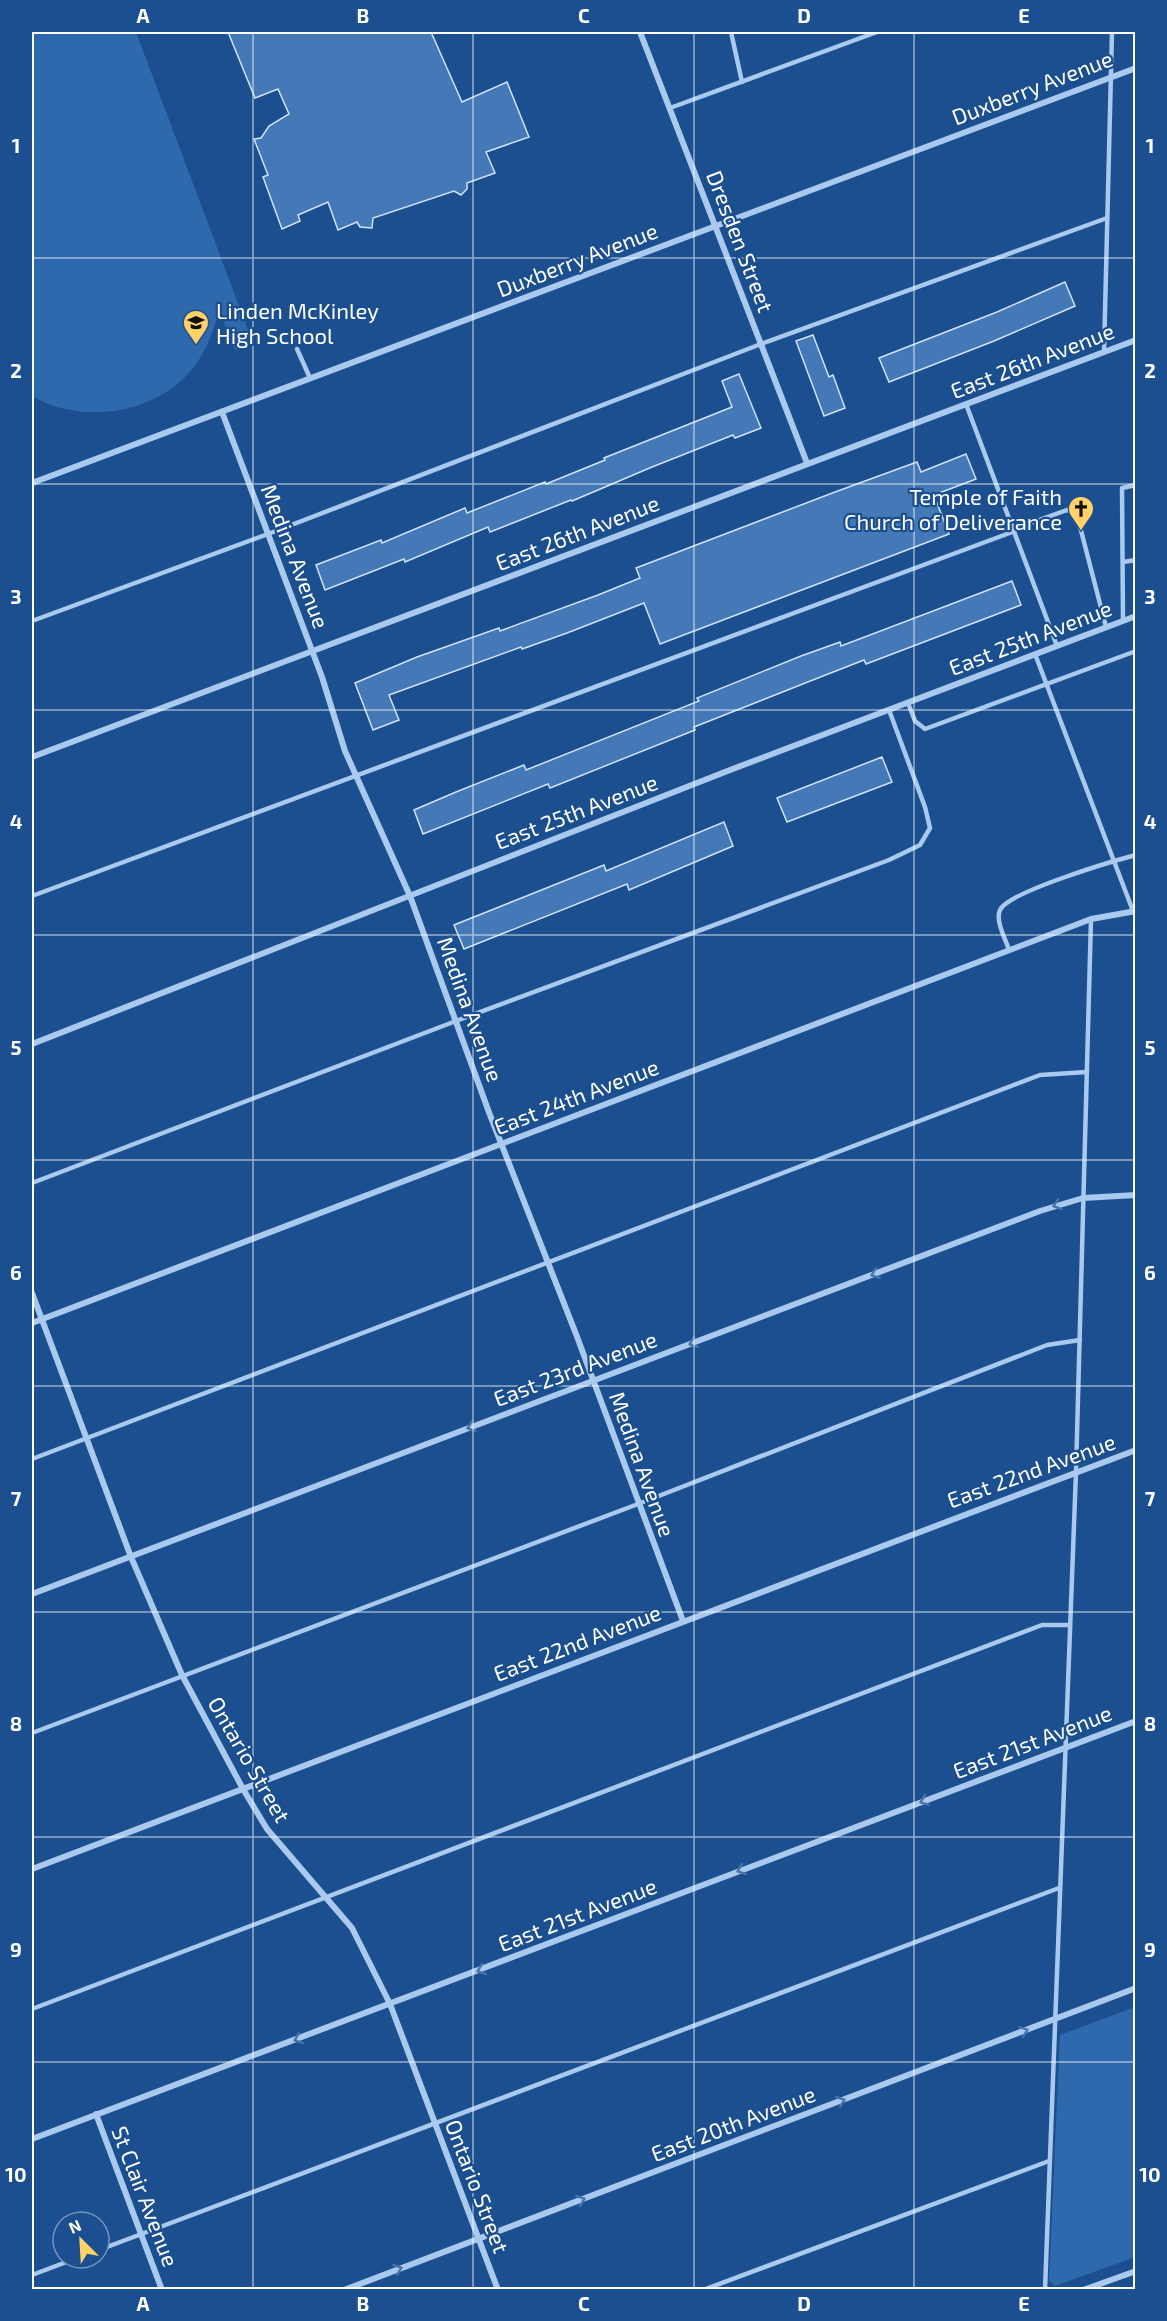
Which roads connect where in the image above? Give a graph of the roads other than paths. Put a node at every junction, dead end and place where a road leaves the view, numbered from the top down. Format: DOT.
graph roads {
  1 [pos="640,32"];
  2 [pos="731,32"];
  3 [pos="877,32"];
  4 [pos="1112,32"];
  5 [pos="1136,68"];
  6 [pos="1111,77"];
  7 [pos="742,81"];
  8 [pos="670,108"];
  9 [pos="1107,218"];
  10 [pos="716,226"];
  11 [pos="1136,340"];
  12 [pos="761,344"];
  13 [pos="297,349"];
  14 [pos="1104,352"];
  15 [pos="310,378"];
  16 [pos="966,404"];
  17 [pos="222,412"];
  18 [pos="807,464"];
  19 [pos="32,483"];
  20 [pos="1136,485"];
  21 [pos="1015,530"];
  22 [pos="268,534"];
  23 [pos="1136,560"];
  24 [pos="1124,562"];
  25 [pos="1136,616"];
  26 [pos="1123,620"];
  27 [pos="32,621"];
  28 [pos="1106,627"];
  29 [pos="1057,646"];
  30 [pos="312,651"];
  31 [pos="1136,651"];
  32 [pos="1035,654"];
  33 [pos="1047,684"];
  34 [pos="908,703"];
  35 [pos="889,710"];
  36 [pos="32,758"];
  37 [pos="357,777"];
  38 [pos="1136,855"];
  39 [pos="1115,860"];
  40 [pos="32,896"];
  41 [pos="410,896"];
  42 [pos="1134,911"];
  43 [pos="1091,919"];
  44 [pos="1009,950"];
  45 [pos="456,1021"];
  46 [pos="32,1044"];
  47 [pos="1087,1072"];
  48 [pos="502,1144"];
  49 [pos="32,1184"];
  50 [pos="1136,1195"];
  51 [pos="1083,1198"];
  52 [pos="548,1262"];
  53 [pos="32,1293"];
  54 [pos="42,1318"];
  55 [pos="32,1323"];
  56 [pos="1080,1340"];
  57 [pos="593,1382"];
  58 [pos="87,1438"];
  59 [pos="1136,1450"];
  60 [pos="32,1459"];
  61 [pos="1076,1472"];
  62 [pos="639,1504"];
  63 [pos="131,1557"];
  64 [pos="32,1594"];
  65 [pos="683,1621"];
  66 [pos="1070,1625"];
  67 [pos="182,1675"];
  68 [pos="1136,1721"];
  69 [pos="32,1733"];
  70 [pos="1065,1747"];
  71 [pos="243,1789"];
  72 [pos="32,1869"];
  73 [pos="1059,1888"];
  74 [pos="324,1897"];
  75 [pos="1136,1988"];
  76 [pos="390,2004"];
  77 [pos="32,2009"];
  78 [pos="1054,2020"];
  79 [pos="96,2114"];
  80 [pos="435,2123"];
  81 [pos="32,2139"];
  82 [pos="1049,2161"];
  83 [pos="142,2234"];
  84 [pos="479,2239"];
  85 [pos="111,2246"];
  86 [pos="51,2268"];
  87 [pos="1136,2271"];
  88 [pos="32,2275"];
  89 [pos="162,2289"];
  90 [pos="344,2289"];
  91 [pos="498,2289"];
  92 [pos="703,2289"];
  93 [pos="1045,2289"];
  94 [pos="1083,2289"];
  1 -- 8 [label="street, Dresden Street"];
  2 -- 7 [label="lane"];
  3 -- 7 [label="lane"];
  4 -- 6 [label="lane"];
  5 -- 6 [label="street, Duxberry Avenue"];
  6 -- 9 [label="lane"];
  6 -- 10 [label="street, Duxberry Avenue"];
  7 -- 8 [label="lane"];
  8 -- 10 [label="street, Dresden Street"];
  9 -- 12 [label="lane"];
  9 -- 14 [label="lane"];
  10 -- 12 [label="street, Dresden Street"];
  10 -- 15 [label="street, Duxberry Avenue"];
  11 -- 14 [label="street, East 26th Avenue"];
  12 -- 18 [label="street, Dresden Street"];
  12 -- 22 [label="lane"];
  13 -- 15 [label="lane"];
  14 -- 16 [label="street, East 26th Avenue"];
  15 -- 17 [label="street, Duxberry Avenue"];
  16 -- 18 [label="street, East 26th Avenue"];
  16 -- 21 [label="lane"];
  17 -- 19 [label="street, Duxberry Avenue"];
  17 -- 22 [label="street, Medina Avenue"];
  18 -- 30 [label="street, East 26th Avenue"];
  20 -- 24 [label="lane"];
  21 -- 28 [label="lane"];
  21 -- 29 [label="lane"];
  21 -- 37 [label="lane"];
  22 -- 27 [label="lane"];
  22 -- 30 [label="street, Medina Avenue"];
  23 -- 24 [label="lane"];
  24 -- 26 [label="lane"];
  25 -- 26 [label="street, East 25th Avenue"];
  26 -- 28 [label="street, East 25th Avenue"];
  28 -- 29 [label="street, East 25th Avenue"];
  29 -- 32 [label="street, East 25th Avenue"];
  30 -- 36 [label="street, East 26th Avenue"];
  30 -- 37 [label="street, Medina Avenue"];
  31 -- 33 [label="lane"];
  32 -- 33 [label="lane"];
  32 -- 34 [label="street, East 25th Avenue"];
  33 -- 34 [label="lane"];
  33 -- 39 [label="lane"];
  34 -- 35 [label="street, East 25th Avenue"];
  35 -- 41 [label="street, East 25th Avenue"];
  35 -- 45 [label="lane"];
  37 -- 40 [label="lane"];
  37 -- 41 [label="street, Medina Avenue"];
  38 -- 39 [label="lane"];
  39 -- 42 [label="lane"];
  39 -- 44 [label="lane"];
  41 -- 45 [label="street, Medina Avenue"];
  41 -- 46 [label="street, East 25th Avenue"];
  42 -- 43 [label="street, East 24th Avenue"];
  43 -- 44 [label="street, East 24th Avenue"];
  43 -- 47 [label="lane"];
  44 -- 48 [label="street, East 24th Avenue"];
  45 -- 48 [label="street, Medina Avenue"];
  45 -- 49 [label="lane"];
  47 -- 51 [label="lane"];
  47 -- 52 [label="lane"];
  48 -- 52 [label="street, Medina Avenue"];
  48 -- 54 [label="street, East 24th Avenue"];
  50 -- 51 [label="street, East 23rd Avenue"];
  51 -- 56 [label="lane"];
  51 -- 57 [label="street, East 23rd Avenue, one-way"];
  52 -- 57 [label="street, Medina Avenue"];
  52 -- 58 [label="lane"];
  53 -- 54 [label="street, Ontario Street"];
  54 -- 55 [label="street, East 24th Avenue"];
  54 -- 58 [label="street, Ontario Street"];
  56 -- 61 [label="lane"];
  56 -- 62 [label="lane"];
  57 -- 62 [label="street, Medina Avenue"];
  57 -- 63 [label="street, East 23rd Avenue, one-way"];
  58 -- 60 [label="lane"];
  58 -- 63 [label="street, Ontario Street"];
  59 -- 61 [label="street, East 22nd Avenue"];
  61 -- 65 [label="street, East 22nd Avenue"];
  61 -- 66 [label="lane"];
  62 -- 65 [label="street, Medina Avenue"];
  62 -- 67 [label="lane"];
  63 -- 64 [label="street, East 23rd Avenue"];
  63 -- 67 [label="street, Ontario Street"];
  65 -- 71 [label="street, East 22nd Avenue"];
  66 -- 70 [label="lane"];
  66 -- 74 [label="lane"];
  67 -- 69 [label="lane"];
  67 -- 71 [label="street, Ontario Street"];
  68 -- 70 [label="street, East 21st Avenue"];
  70 -- 73 [label="lane"];
  70 -- 76 [label="street, East 21st Avenue, one-way"];
  71 -- 72 [label="street, East 22nd Avenue"];
  71 -- 74 [label="street, Ontario Street"];
  73 -- 78 [label="lane"];
  73 -- 80 [label="lane"];
  74 -- 76 [label="street, Ontario Street"];
  74 -- 77 [label="lane"];
  75 -- 78 [label="street, East 20th Avenue"];
  76 -- 79 [label="street, East 21st Avenue, one-way"];
  76 -- 80 [label="street, Ontario Street"];
  78 -- 82 [label="lane"];
  84 -- 78 [label="street, East 20th Avenue, one-way"];
  79 -- 81 [label="street, East 21st Avenue"];
  79 -- 83 [label="street, St Clair Avenue"];
  80 -- 83 [label="lane"];
  80 -- 84 [label="street, Ontario Street"];
  82 -- 92 [label="lane"];
  82 -- 93 [label="lane"];
  83 -- 85 [label="lane"];
  83 -- 89 [label="street, St Clair Avenue"];
  90 -- 84 [label="street, East 20th Avenue, one-way"];
  84 -- 91 [label="street, Ontario Street"];
  86 -- 88 [label="lane"];
  87 -- 94 [label="street"];
}
